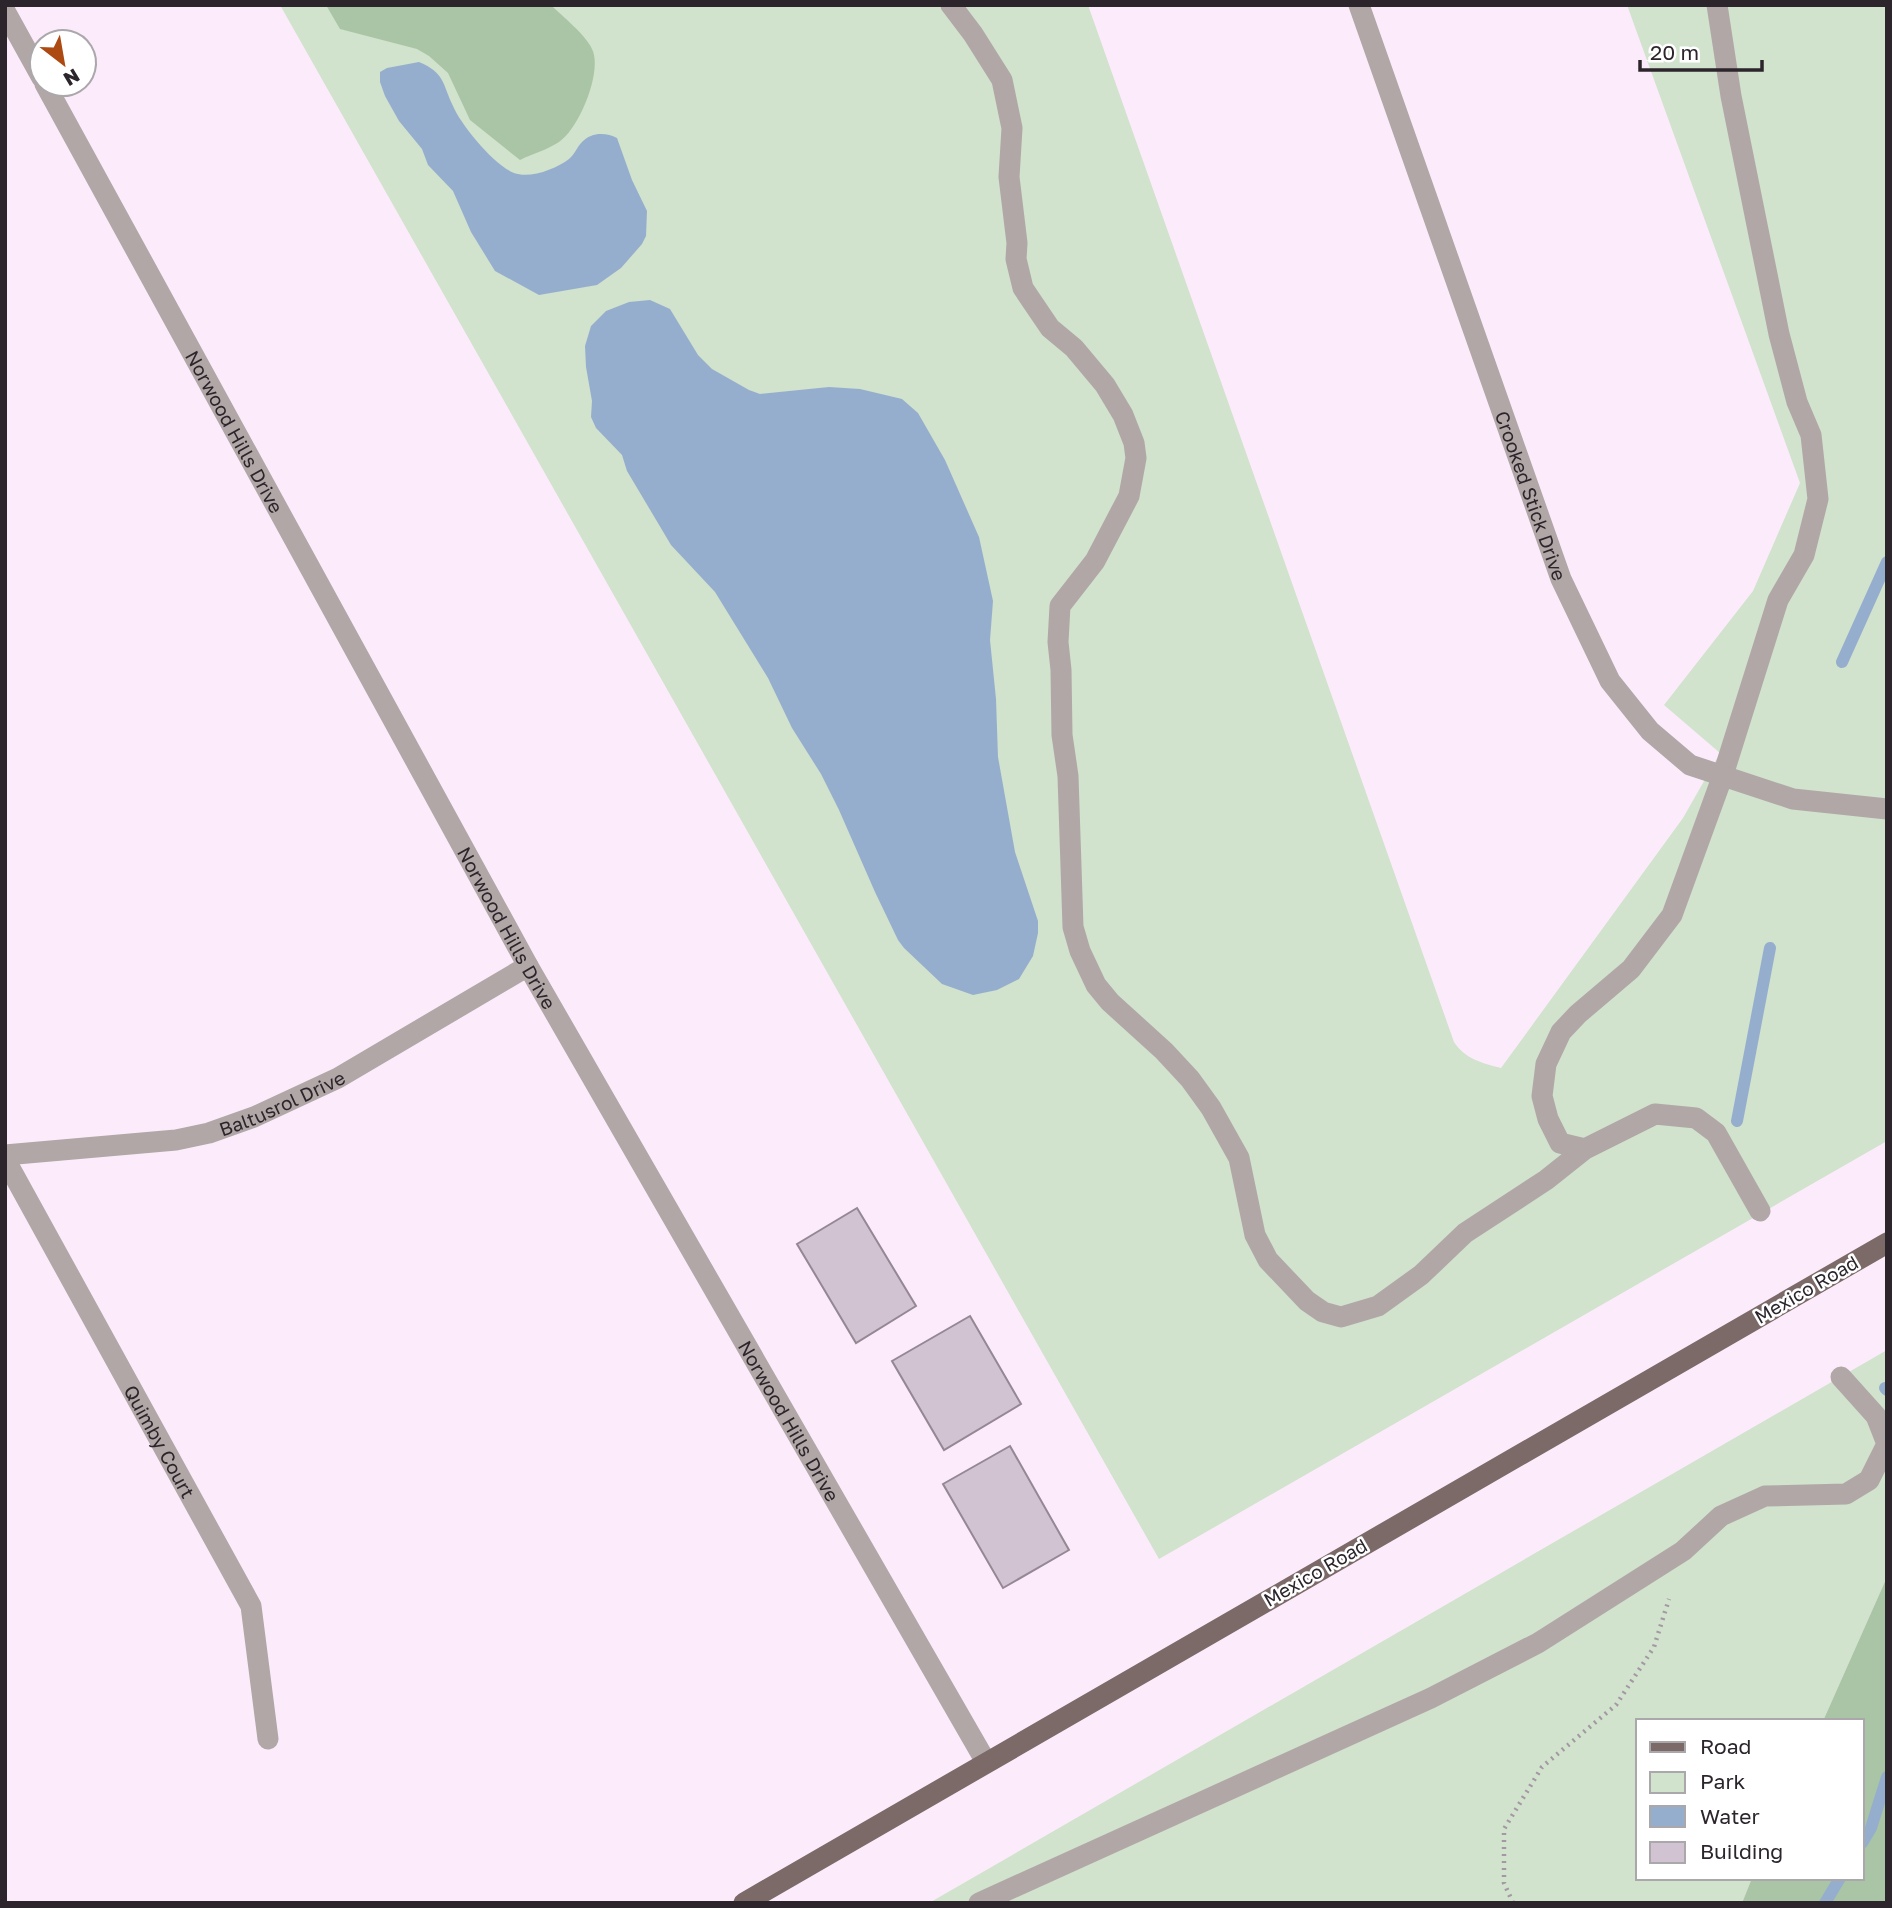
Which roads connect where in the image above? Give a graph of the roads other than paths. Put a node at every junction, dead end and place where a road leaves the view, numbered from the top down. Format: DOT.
graph roads {
  1 [pos="951,5"];
  2 [pos="1359,5"];
  3 [pos="1717,5"];
  4 [pos="5,11"];
  5 [pos="28,53"];
  6 [pos="54,98"];
  7 [pos="1723,775"];
  8 [pos="1887,809"];
  9 [pos="528,966"];
  10 [pos="1585,1149"];
  11 [pos="5,1157"];
  12 [pos="1760,1211"];
  13 [pos="1887,1243"];
  14 [pos="1841,1377"];
  15 [pos="1887,1444"];
  16 [pos="268,1739"];
  17 [pos="986,1762"];
  18 [pos="744,1903"];
  19 [pos="979,1903"];
  1 -- 10 [label="street"];
  2 -- 7 [label="street, Crooked Stick Drive"];
  3 -- 7 [label="street"];
  4 -- 5 [label="street"];
  6 -- 9 [label="street, Norwood Hills Drive"];
  7 -- 8 [label="street, Crooked Stick Drive"];
  7 -- 10 [label="street"];
  9 -- 11 [label="street, Baltusrol Drive"];
  9 -- 17 [label="street, Norwood Hills Drive"];
  10 -- 12 [label="street"];
  11 -- 16 [label="street, Quimby Court"];
  13 -- 17 [label="main road, Mexico Road"];
  14 -- 15 [label="street"];
  15 -- 19 [label="street"];
  17 -- 18 [label="main road, Mexico Road"];
}
